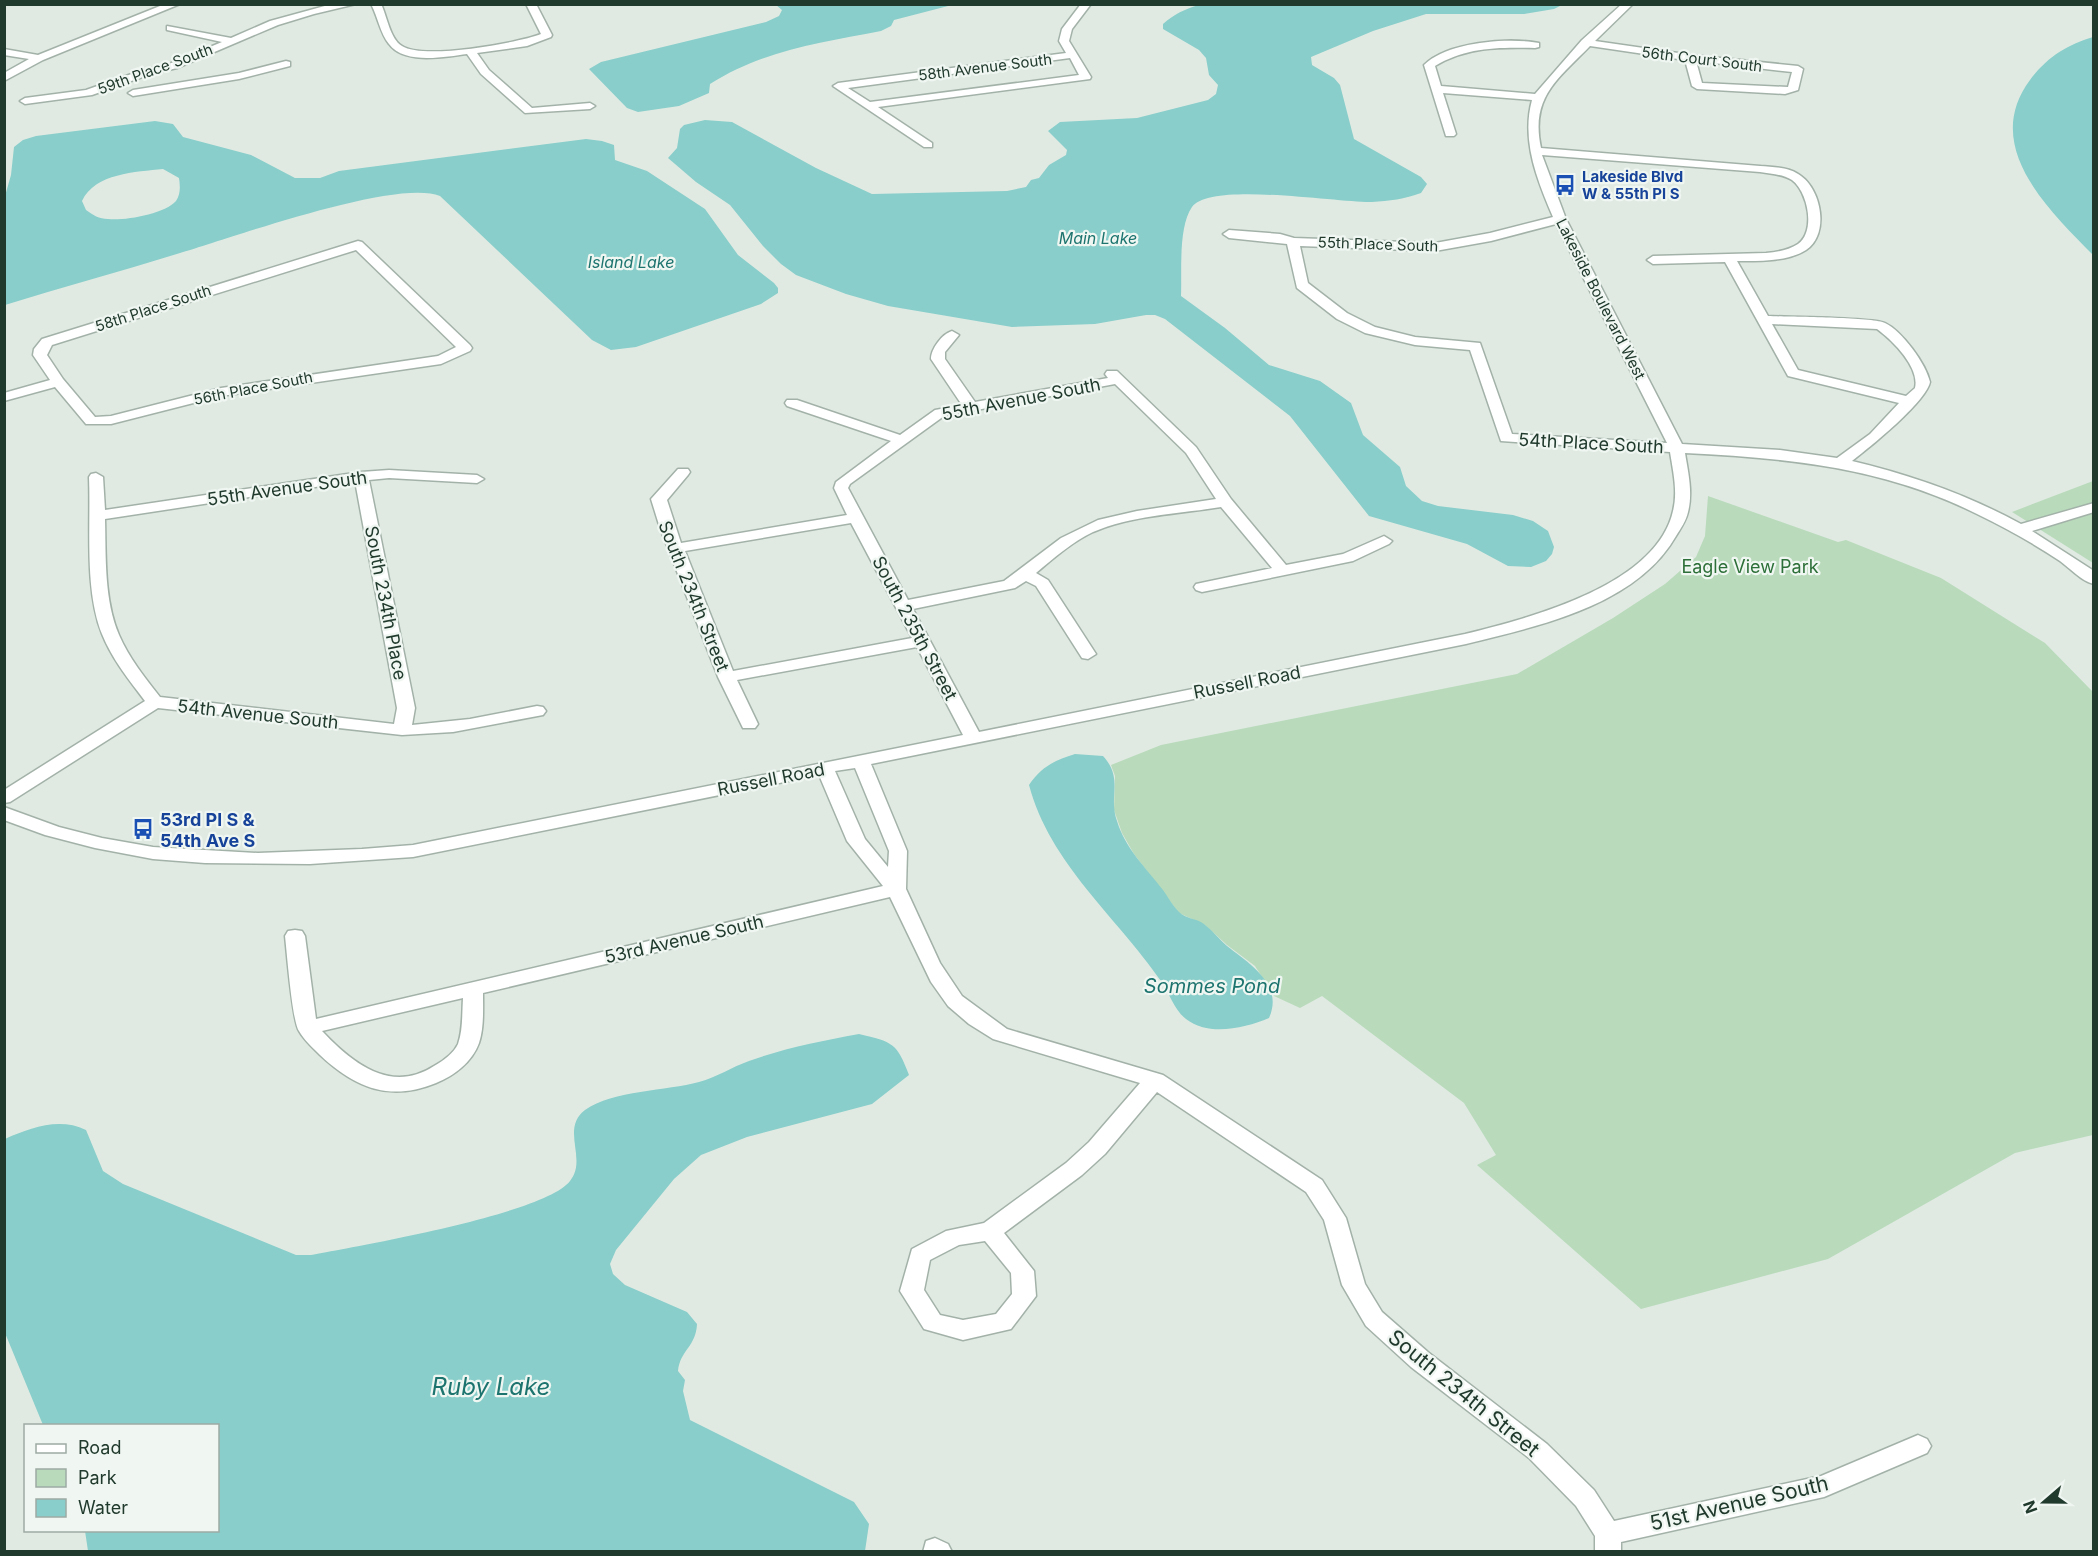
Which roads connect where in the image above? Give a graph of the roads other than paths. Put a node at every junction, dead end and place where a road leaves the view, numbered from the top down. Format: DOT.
graph roads {
  1 [pos="175,4"];
  2 [pos="351,4"];
  3 [pos="376,4"];
  4 [pos="531,4"];
  5 [pos="1086,4"];
  6 [pos="1629,4"];
  7 [pos="171,28"];
  8 [pos="233,41"];
  9 [pos="1586,42"];
  10 [pos="1534,45"];
  11 [pos="470,51"];
  12 [pos="4,52"];
  13 [pos="1073,55"];
  14 [pos="39,58"];
  15 [pos="1690,59"];
  16 [pos="286,64"];
  17 [pos="173,66"];
  18 [pos="4,78"];
  19 [pos="209,81"];
  20 [pos="1436,89"];
  21 [pos="133,93"];
  22 [pos="1538,97"];
  23 [pos="25,101"];
  24 [pos="870,105"];
  25 [pos="590,106"];
  26 [pos="1450,134"];
  27 [pos="928,146"];
  28 [pos="1536,151"];
  29 [pos="1560,219"];
  30 [pos="1229,234"];
  31 [pos="1293,242"];
  32 [pos="358,245"];
  33 [pos="1729,258"];
  34 [pos="1653,260"];
  35 [pos="1763,320"];
  36 [pos="952,335"];
  37 [pos="58,382"];
  38 [pos="4,397"];
  39 [pos="1909,401"];
  40 [pos="792,403"];
  41 [pos="971,407"];
  42 [pos="902,440"];
  43 [pos="1677,448"];
  44 [pos="1840,463"];
  45 [pos="683,472"];
  46 [pos="361,476"];
  47 [pos="96,477"];
  48 [pos="477,479"];
  49 [pos="1225,502"];
  50 [pos="2094,507"];
  51 [pos="98,516"];
  52 [pos="856,518"];
  53 [pos="2019,530"];
  54 [pos="1384,541"];
  55 [pos="676,548"];
  56 [pos="1283,572"];
  57 [pos="1026,574"];
  58 [pos="2094,579"];
  59 [pos="1202,587"];
  60 [pos="903,606"];
  61 [pos="1534,621"];
  62 [pos="921,641"];
  63 [pos="1088,654"];
  64 [pos="726,677"];
  65 [pos="155,702"];
  66 [pos="537,711"];
  67 [pos="749,724"];
  68 [pos="402,730"];
  69 [pos="974,738"];
  70 [pos="861,761"];
  71 [pos="825,768"];
  72 [pos="4,798"];
  73 [pos="4,813"];
  74 [pos="896,889"];
  75 [pos="295,936"];
  76 [pos="473,989"];
  77 [pos="307,1028"];
  78 [pos="1155,1080"];
  79 [pos="990,1231"];
  80 [pos="1918,1446"];
  81 [pos="1608,1543"];
  1 -- 14 [label="street"];
  2 -- 8 [label="street, 59th Place South"];
  3 -- 11 [label="street"];
  4 -- 11 [label="street"];
  5 -- 13 [label="street, 58th Avenue South"];
  6 -- 9 [label="street"];
  7 -- 8 [label="street"];
  8 -- 17 [label="street, 59th Place South"];
  9 -- 15 [label="street, 56th Court South"];
  9 -- 22 [label="street"];
  10 -- 20 [label="street"];
  11 -- 25 [label="street"];
  12 -- 14 [label="street"];
  13 -- 24 [label="street"];
  13 -- 24 [label="street, 58th Avenue South"];
  14 -- 18 [label="street"];
  15 -- 15 [label="street, 56th Court South"];
  16 -- 19 [label="street"];
  17 -- 19 [label="street"];
  17 -- 23 [label="street, 59th Place South"];
  19 -- 21 [label="street"];
  20 -- 22 [label="street"];
  20 -- 26 [label="street"];
  22 -- 28 [label="street, Lakeside Boulevard West"];
  24 -- 27 [label="street"];
  28 -- 29 [label="street, Lakeside Boulevard West"];
  28 -- 33 [label="street"];
  29 -- 31 [label="street, 55th Place South"];
  29 -- 43 [label="street, Lakeside Boulevard West"];
  30 -- 31 [label="street, 55th Place South"];
  31 -- 43 [label="street, 54th Place South"];
  32 -- 37 [label="street, 58th Place South"];
  32 -- 37 [label="street, 56th Place South"];
  33 -- 34 [label="street"];
  33 -- 35 [label="street"];
  35 -- 39 [label="street"];
  35 -- 39 [label="street"];
  36 -- 41 [label="street"];
  37 -- 38 [label="street"];
  39 -- 44 [label="street"];
  40 -- 42 [label="street"];
  41 -- 42 [label="street, 55th Avenue South"];
  41 -- 49 [label="street, 55th Avenue South"];
  42 -- 52 [label="street, 55th Avenue South"];
  43 -- 44 [label="street, 54th Place South"];
  43 -- 61 [label="street, Lakeside Boulevard West"];
  44 -- 53 [label="street, 54th Place South"];
  45 -- 55 [label="street, South 234th Street"];
  46 -- 48 [label="street, 55th Avenue South"];
  46 -- 51 [label="street, 55th Avenue South"];
  46 -- 68 [label="street, South 234th Place"];
  47 -- 51 [label="street"];
  49 -- 56 [label="street"];
  49 -- 57 [label="street"];
  50 -- 53 [label="street"];
  51 -- 65 [label="street"];
  52 -- 55 [label="street"];
  52 -- 60 [label="street, South 235th Street"];
  53 -- 58 [label="street, 54th Place South"];
  54 -- 56 [label="street"];
  55 -- 64 [label="street, South 234th Street"];
  56 -- 59 [label="street"];
  57 -- 60 [label="street"];
  57 -- 63 [label="street"];
  60 -- 62 [label="street, South 235th Street"];
  61 -- 69 [label="street, Russell Road"];
  62 -- 64 [label="street"];
  62 -- 69 [label="street, South 235th Street"];
  64 -- 67 [label="street, South 234th Street"];
  65 -- 68 [label="street, 54th Avenue South"];
  65 -- 72 [label="street, 54th Avenue South"];
  66 -- 68 [label="street, 54th Avenue South"];
  69 -- 70 [label="street, Russell Road"];
  70 -- 71 [label="street, Russell Road"];
  70 -- 74 [label="street"];
  71 -- 73 [label="street, Russell Road"];
  71 -- 74 [label="street"];
  74 -- 76 [label="street, 53rd Avenue South"];
  74 -- 78 [label="street"];
  75 -- 77 [label="street"];
  76 -- 77 [label="street, 53rd Avenue South"];
  76 -- 77 [label="street"];
  78 -- 79 [label="street"];
  78 -- 81 [label="street, South 234th Street"];
  79 -- 79 [label="street"];
  80 -- 81 [label="street, 51st Avenue South"];
}
